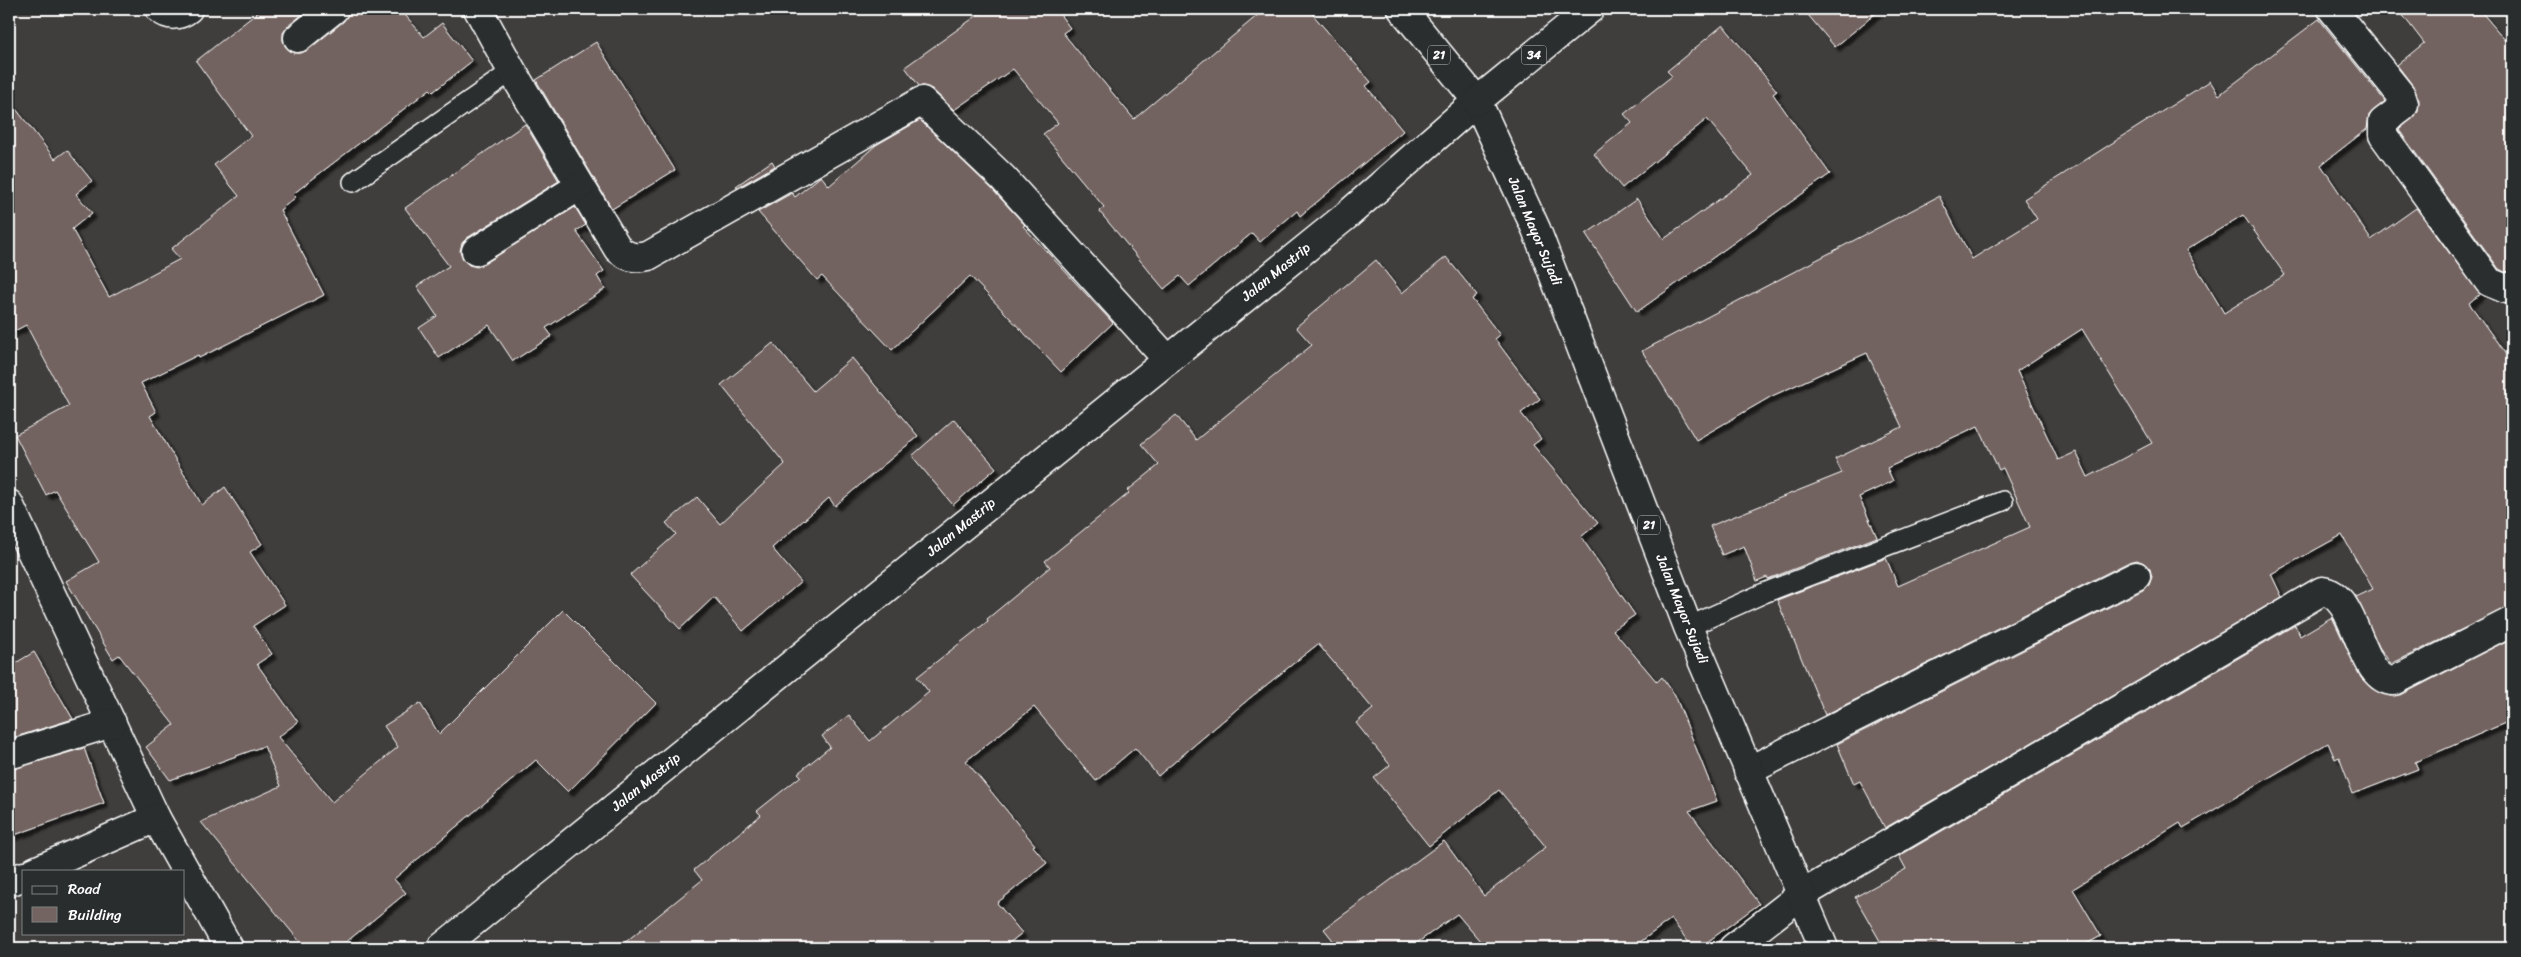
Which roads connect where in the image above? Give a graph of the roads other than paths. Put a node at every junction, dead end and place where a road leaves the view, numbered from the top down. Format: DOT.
graph roads {
  1 [pos="160,9"];
  2 [pos="188,9"];
  3 [pos="334,9"];
  4 [pos="478,9"];
  5 [pos="1402,9"];
  6 [pos="1590,9"];
  7 [pos="2336,10"];
  8 [pos="298,38"];
  9 [pos="512,71"];
  10 [pos="1476,101"];
  11 [pos="353,182"];
  12 [pos="580,186"];
  13 [pos="476,251"];
  14 [pos="2512,286"];
  15 [pos="1168,360"];
  16 [pos="2003,501"];
  17 [pos="9,504"];
  18 [pos="2136,576"];
  19 [pos="2512,621"];
  20 [pos="1688,628"];
  21 [pos="112,723"];
  22 [pos="9,755"];
  23 [pos="1748,771"];
  24 [pos="156,818"];
  25 [pos="37,870"];
  26 [pos="22,877"];
  27 [pos="9,882"];
  28 [pos="1801,896"];
  29 [pos="229,948"];
  30 [pos="441,948"];
  31 [pos="1733,948"];
  32 [pos="1824,948"];
  1 -- 2 [label="main road"];
  3 -- 8 [label="main road"];
  4 -- 9 [label="main road"];
  5 -- 10 [label="main road, 21"];
  6 -- 10 [label="main road, 34"];
  7 -- 14 [label="main road"];
  9 -- 11 [label="lane"];
  9 -- 12 [label="main road"];
  10 -- 15 [label="main road, Jalan Mastrip"];
  10 -- 20 [label="main road, Jalan Mayor Sujadi / 21"];
  12 -- 13 [label="main road"];
  12 -- 15 [label="main road"];
  15 -- 30 [label="main road, Jalan Mastrip"];
  16 -- 20 [label="lane"];
  17 -- 21 [label="main road"];
  18 -- 23 [label="main road"];
  19 -- 28 [label="main road"];
  20 -- 23 [label="main road, Jalan Mayor Sujadi / 21"];
  21 -- 22 [label="main road"];
  21 -- 24 [label="main road"];
  23 -- 28 [label="main road, Jalan Mayor Sujadi / 21"];
  24 -- 25 [label="main road"];
  24 -- 29 [label="main road"];
  26 -- 27 [label="main road"];
  28 -- 31 [label="main road"];
  28 -- 32 [label="main road, Jalan Mayor Sujadi / 21"];
}
